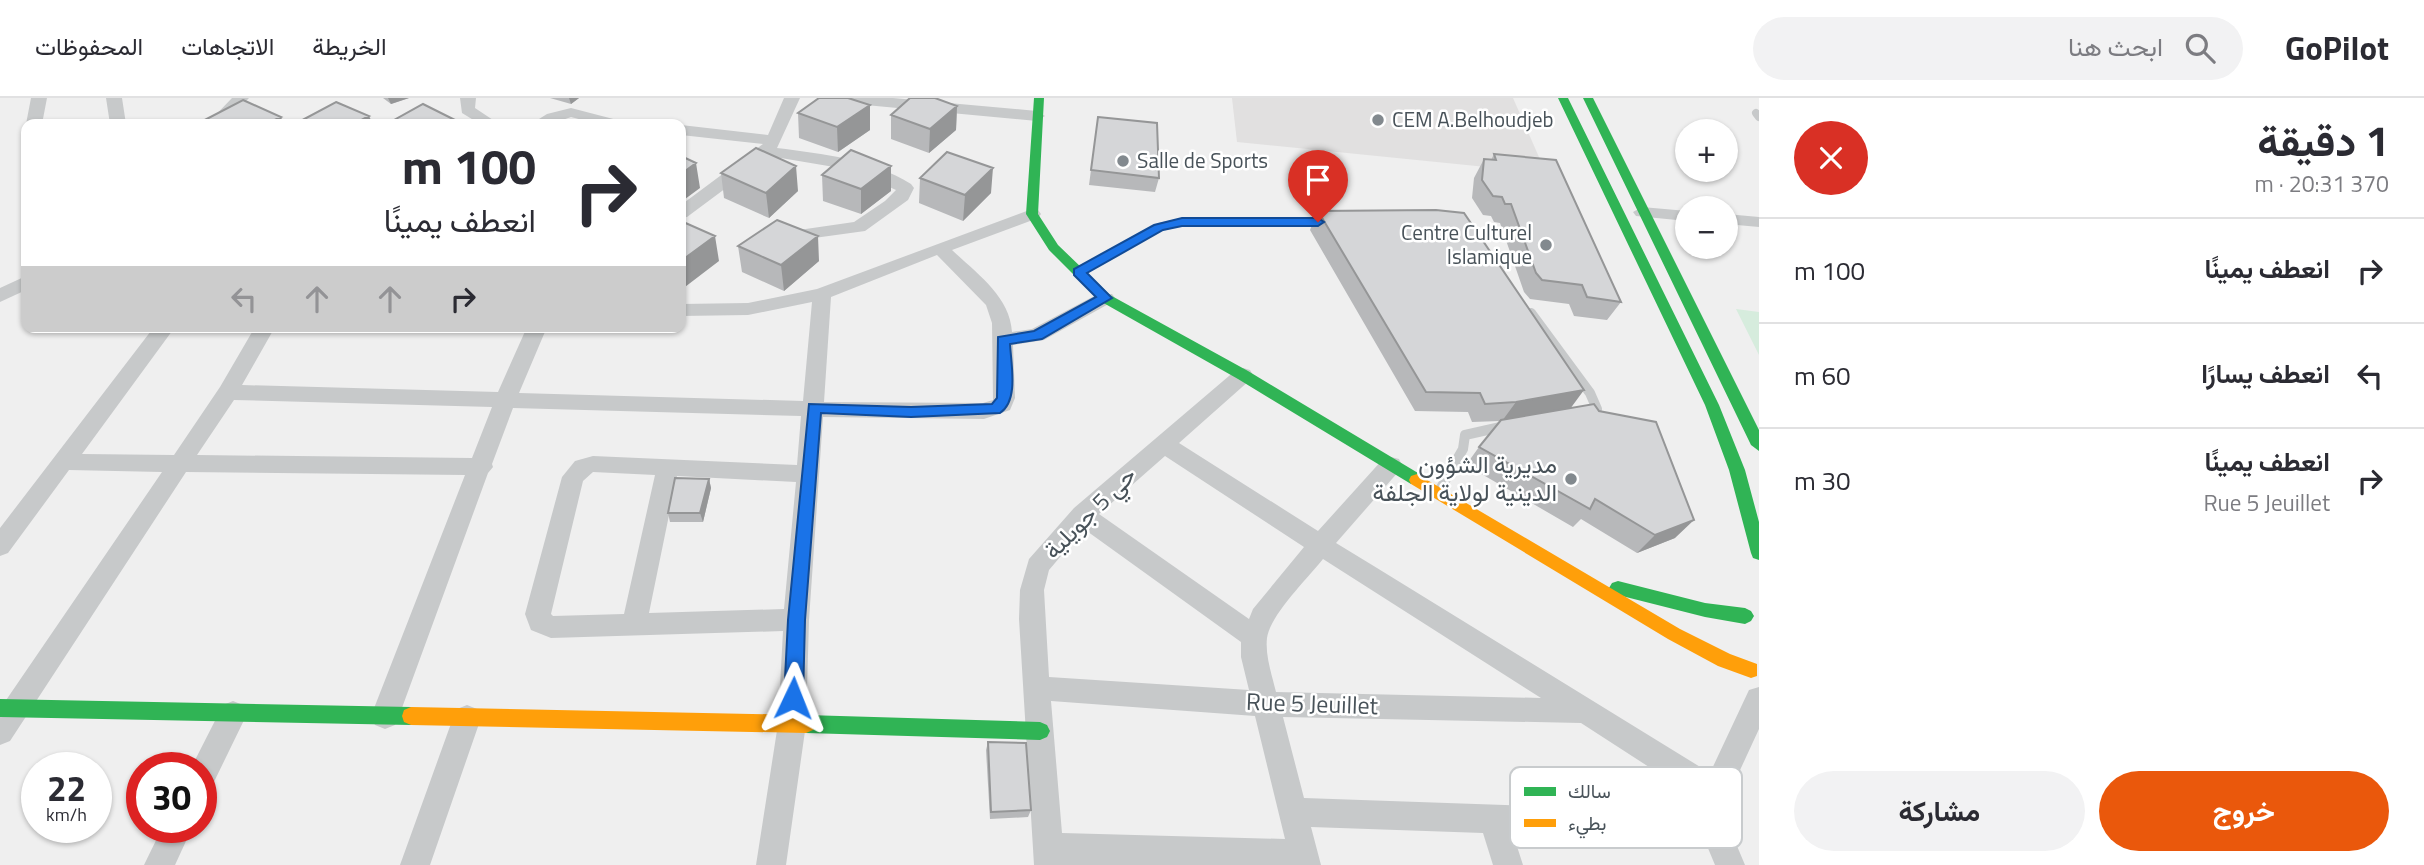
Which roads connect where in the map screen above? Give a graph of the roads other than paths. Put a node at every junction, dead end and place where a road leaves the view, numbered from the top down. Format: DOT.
graph roads {
  1 [pos="38,98"];
  2 [pos="114,98"];
  3 [pos="241,98"];
  4 [pos="468,98"];
  5 [pos="792,98"];
  6 [pos="844,98"];
  7 [pos="1039,98"];
  8 [pos="1563,98"];
  9 [pos="1588,98"];
  10 [pos="1037,116"];
  11 [pos="35,119"];
  12 [pos="117,119"];
  13 [pos="220,119"];
  14 [pos="482,119"];
  15 [pos="549,119"];
  16 [pos="601,119"];
  17 [pos="686,130"];
  18 [pos="770,146"];
  19 [pos="686,209"];
  20 [pos="1642,212"];
  21 [pos="1032,214"];
  22 [pos="1675,215"];
  23 [pos="1738,220"];
  24 [pos="1332,222"];
  25 [pos="1759,222"];
  26 [pos="779,238"];
  27 [pos="940,248"];
  28 [pos="1078,272"];
  29 [pos="21,285"];
  30 [pos="822,294"];
  31 [pos="0,296"];
  32 [pos="1105,298"];
  33 [pos="1528,308"];
  34 [pos="686,310"];
  35 [pos="160,333"];
  36 [pos="262,333"];
  37 [pos="534,333"];
  38 [pos="1003,340"];
  39 [pos="1243,375"];
  40 [pos="228,392"];
  41 [pos="505,400"];
  42 [pos="814,408"];
  43 [pos="1571,416"];
  44 [pos="1520,424"];
  45 [pos="1162,443"];
  46 [pos="1759,444"];
  47 [pos="64,462"];
  48 [pos="179,464"];
  49 [pos="1391,465"];
  50 [pos="482,467"];
  51 [pos="668,467"];
  52 [pos="808,474"];
  53 [pos="1438,493"];
  54 [pos="1083,515"];
  55 [pos="0,547"];
  56 [pos="1319,547"];
  57 [pos="1759,553"];
  58 [pos="1580,576"];
  59 [pos="1755,611"];
  60 [pos="796,620"];
  61 [pos="634,625"];
  62 [pos="1254,637"];
  63 [pos="1755,673"];
  64 [pos="1037,688"];
  65 [pos="1759,699"];
  66 [pos="1267,704"];
  67 [pos="8,708"];
  68 [pos="1588,711"];
  69 [pos="233,714"];
  70 [pos="385,716"];
  71 [pos="467,718"];
  72 [pos="792,723"];
  73 [pos="1040,731"];
  74 [pos="0,732"];
  75 [pos="214,752"];
  76 [pos="1675,767"];
  77 [pos="1727,767"];
  78 [pos="1293,812"];
  79 [pos="1493,820"];
  80 [pos="1510,821"];
  81 [pos="170,843"];
  82 [pos="1723,848"];
  83 [pos="1048,857"];
  84 [pos="1305,860"];
  85 [pos="159,865"];
  86 [pos="415,865"];
  87 [pos="771,865"];
  88 [pos="1508,865"];
  89 [pos="1730,865"];
  1 -- 11 [label="street"];
  2 -- 12 [label="street"];
  3 -- 13 [label="street"];
  4 -- 14 [label="street"];
  5 -- 18 [label="street"];
  6 -- 10 [label="street"];
  7 -- 10 [label="street"];
  8 -- 57 [label="street"];
  9 -- 20 [label="street"];
  10 -- 21 [label="street"];
  15 -- 16 [label="street"];
  17 -- 18 [label="street"];
  18 -- 19 [label="street"];
  18 -- 26 [label="street"];
  20 -- 22 [label="street"];
  20 -- 46 [label="street"];
  21 -- 27 [label="street"];
  21 -- 28 [label="street"];
  23 -- 25 [label="street"];
  24 -- 28 [label="lane"];
  27 -- 30 [label="street"];
  27 -- 38 [label="street"];
  28 -- 32 [label="street"];
  29 -- 31 [label="street"];
  30 -- 34 [label="street"];
  30 -- 42 [label="street"];
  32 -- 38 [label="street"];
  32 -- 39 [label="street"];
  33 -- 43 [label="lane"];
  35 -- 47 [label="street"];
  36 -- 40 [label="street"];
  37 -- 41 [label="street"];
  38 -- 42 [label="street"];
  39 -- 45 [label="street, حي 5 جويلية"];
  39 -- 49 [label="street"];
  40 -- 41 [label="street"];
  40 -- 48 [label="street"];
  41 -- 42 [label="street"];
  41 -- 50 [label="street"];
  42 -- 52 [label="street"];
  44 -- 53 [label="lane"];
  45 -- 54 [label="street, حي 5 جويلية"];
  45 -- 56 [label="street"];
  47 -- 48 [label="street"];
  47 -- 55 [label="street"];
  48 -- 50 [label="street"];
  48 -- 67 [label="street"];
  49 -- 53 [label="street"];
  49 -- 56 [label="street"];
  50 -- 70 [label="street"];
  51 -- 52 [label="street"];
  51 -- 61 [label="street"];
  51 -- 61 [label="street"];
  52 -- 60 [label="street"];
  53 -- 58 [label="street"];
  54 -- 62 [label="street"];
  54 -- 64 [label="street, حي 5 جويلية"];
  56 -- 62 [label="street"];
  56 -- 68 [label="street"];
  58 -- 59 [label="street"];
  58 -- 63 [label="street"];
  59 -- 63 [label="street"];
  60 -- 61 [label="street"];
  60 -- 72 [label="street"];
  62 -- 66 [label="street"];
  64 -- 66 [label="street, Rue 5 Jeuillet"];
  64 -- 73 [label="street, حي 5 جويلية"];
  65 -- 77 [label="street"];
  66 -- 68 [label="street, Rue 5 Jeuillet"];
  66 -- 78 [label="street"];
  67 -- 69 [label="street"];
  67 -- 74 [label="street"];
  68 -- 76 [label="street"];
  69 -- 70 [label="street"];
  69 -- 75 [label="street"];
  70 -- 71 [label="street"];
  71 -- 72 [label="street"];
  71 -- 86 [label="street"];
  72 -- 73 [label="street"];
  72 -- 87 [label="street"];
  73 -- 83 [label="street, حي 5 جويلية"];
  78 -- 79 [label="street"];
  78 -- 84 [label="street"];
  79 -- 80 [label="street"];
  79 -- 88 [label="street"];
  81 -- 85 [label="street"];
  82 -- 89 [label="street"];
  83 -- 84 [label="street"];
}
